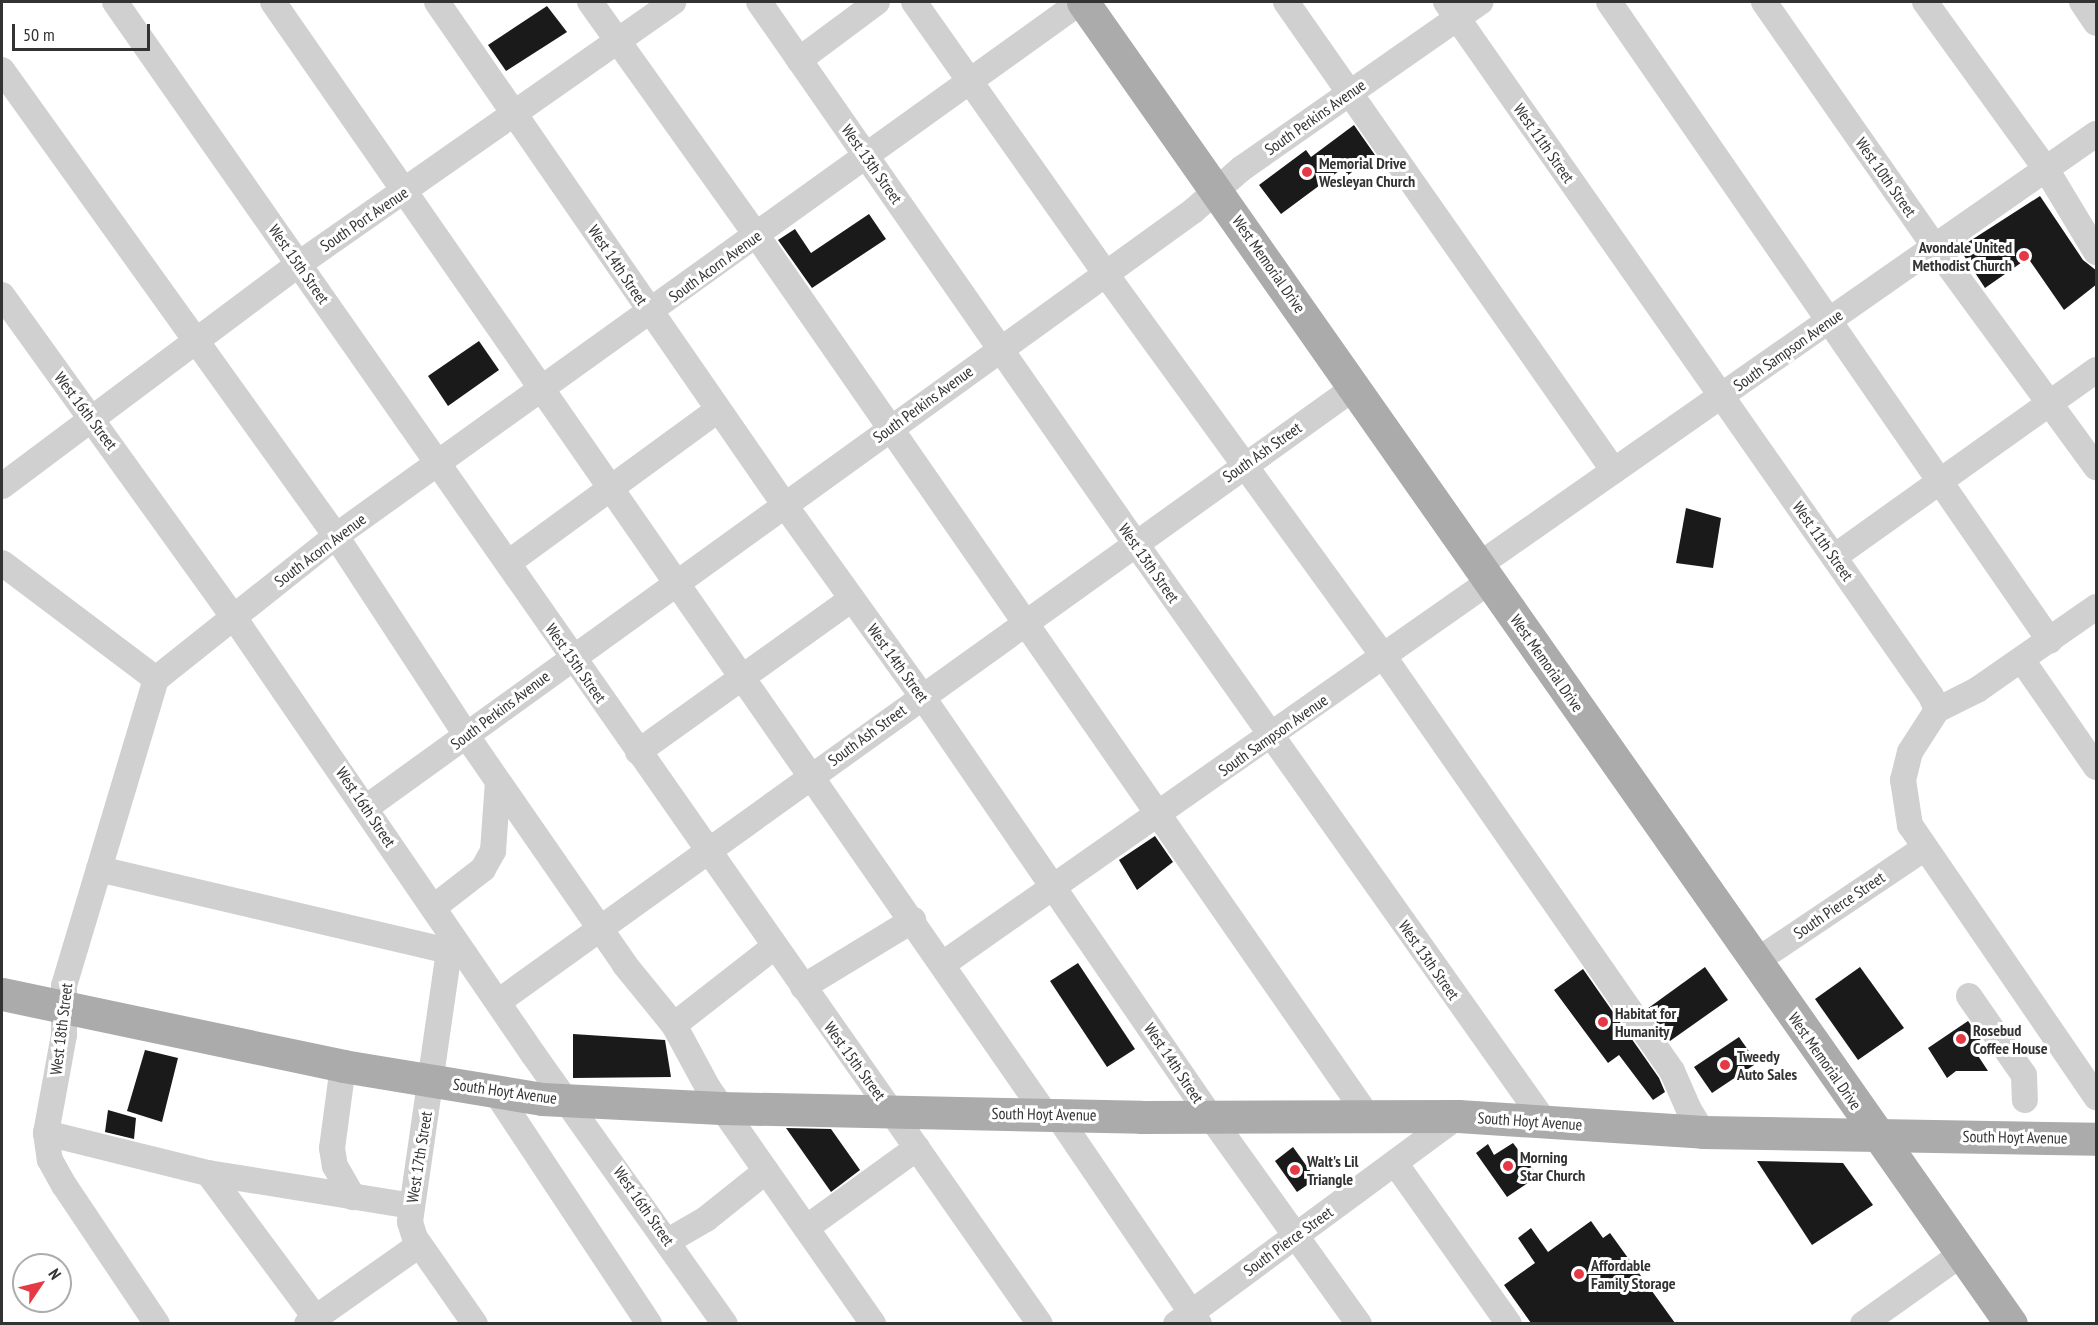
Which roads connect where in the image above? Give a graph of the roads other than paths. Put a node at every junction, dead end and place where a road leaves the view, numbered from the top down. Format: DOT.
graph roads {
  1 [pos="115,2"];
  2 [pos="273,2"];
  3 [pos="437,2"];
  4 [pos="590,2"];
  5 [pos="673,2"];
  6 [pos="759,2"];
  7 [pos="878,2"];
  8 [pos="914,2"];
  9 [pos="1081,2"];
  10 [pos="1286,2"];
  11 [pos="1480,2"];
  12 [pos="1609,2"];
  13 [pos="1764,2"];
  14 [pos="1925,2"];
  15 [pos="2082,2"];
  16 [pos="1451,10"];
  17 [pos="2097,23"];
  18 [pos="618,41"];
  19 [pos="798,60"];
  20 [pos="2,70"];
  21 [pos="968,82"];
  22 [pos="1350,93"];
  23 [pos="513,112"];
  24 [pos="2097,134"];
  25 [pos="866,155"];
  26 [pos="2046,169"];
  27 [pos="1218,189"];
  28 [pos="407,190"];
  29 [pos="757,236"];
  30 [pos="1935,247"];
  31 [pos="2097,252"];
  32 [pos="298,264"];
  33 [pos="1105,273"];
  34 [pos="2,295"];
  35 [pos="651,313"];
  36 [pos="1828,321"];
  37 [pos="197,339"];
  38 [pos="1002,347"];
  39 [pos="2097,370"];
  40 [pos="1355,387"];
  41 [pos="543,389"];
  42 [pos="1721,396"];
  43 [pos="2050,402"];
  44 [pos="718,410"];
  45 [pos="92,421"];
  46 [pos="890,428"];
  47 [pos="438,463"];
  48 [pos="1244,464"];
  49 [pos="2097,466"];
  50 [pos="1614,471"];
  51 [pos="1939,481"];
  52 [pos="2,486"];
  53 [pos="612,487"];
  54 [pos="784,504"];
  55 [pos="336,536"];
  56 [pos="1136,544"];
  57 [pos="1834,557"];
  58 [pos="2,563"];
  59 [pos="508,563"];
  60 [pos="1484,573"];
  61 [pos="678,581"];
  62 [pos="852,599"];
  63 [pos="2097,607"];
  64 [pos="233,616"];
  65 [pos="1024,623"];
  66 [pos="2050,641"];
  67 [pos="571,657"];
  68 [pos="1384,657"];
  69 [pos="2022,660"];
  70 [pos="744,675"];
  71 [pos="156,679"];
  72 [pos="922,696"];
  73 [pos="1937,710"];
  74 [pos="466,735"];
  75 [pos="1271,736"];
  76 [pos="638,752"];
  77 [pos="2097,767"];
  78 [pos="813,774"];
  79 [pos="498,782"];
  80 [pos="367,807"];
  81 [pos="1156,816"];
  82 [pos="1923,849"];
  83 [pos="709,850"];
  84 [pos="99,869"];
  85 [pos="1054,886"];
  86 [pos="434,907"];
  87 [pos="913,920"];
  88 [pos="600,929"];
  89 [pos="775,946"];
  90 [pos="458,953"];
  91 [pos="1755,962"];
  92 [pos="943,964"];
  93 [pos="803,987"];
  94 [pos="2,994"];
  95 [pos="1969,996"];
  96 [pos="498,1002"];
  97 [pos="64,1007"];
  98 [pos="674,1025"];
  99 [pos="343,1066"];
  100 [pos="432,1080"];
  101 [pos="2093,1085"];
  102 [pos="495,1091"];
  103 [pos="568,1100"];
  104 [pos="2025,1100"];
  105 [pos="721,1108"];
  106 [pos="890,1110"];
  107 [pos="1366,1114"];
  108 [pos="1052,1115"];
  109 [pos="1210,1116"];
  110 [pos="1458,1116"];
  111 [pos="1545,1122"];
  112 [pos="1703,1131"];
  113 [pos="46,1133"];
  114 [pos="1877,1134"];
  115 [pos="2097,1139"];
  116 [pos="917,1148"];
  117 [pos="1395,1163"];
  118 [pos="766,1171"];
  119 [pos="208,1173"];
  120 [pos="353,1197"];
  121 [pos="411,1206"];
  122 [pos="806,1228"];
  123 [pos="1296,1234"];
  124 [pos="668,1241"];
  125 [pos="419,1245"];
  126 [pos="1962,1253"];
  127 [pos="1189,1320"];
  128 [pos="314,1321"];
  129 [pos="157,1323"];
  130 [pos="475,1323"];
  131 [pos="649,1323"];
  132 [pos="725,1323"];
  133 [pos="873,1323"];
  134 [pos="1040,1323"];
  135 [pos="1359,1323"];
  136 [pos="1509,1323"];
  137 [pos="1863,1323"];
  138 [pos="2011,1323"];
  1 -- 32 [label="street, West 15th Street"];
  2 -- 28 [label="street"];
  3 -- 23 [label="street, West 14th Street"];
  4 -- 18 [label="street"];
  5 -- 18 [label="street, South Port Avenue"];
  6 -- 19 [label="street, West 13th Street"];
  7 -- 19 [label="street"];
  8 -- 21 [label="street"];
  9 -- 21 [label="street, South Acorn Avenue"];
  9 -- 27 [label="main road, West Memorial Drive"];
  10 -- 22 [label="street"];
  11 -- 16 [label="street, South Perkins Avenue"];
  12 -- 36 [label="street"];
  13 -- 30 [label="street, West 10th Street"];
  14 -- 26 [label="street"];
  15 -- 17 [label="street"];
  16 -- 22 [label="street, South Perkins Avenue"];
  16 -- 42 [label="street, West 11th Street"];
  18 -- 23 [label="street, South Port Avenue"];
  18 -- 29 [label="street"];
  19 -- 25 [label="street, West 13th Street"];
  20 -- 37 [label="street"];
  21 -- 25 [label="street, South Acorn Avenue"];
  21 -- 33 [label="street"];
  22 -- 27 [label="street, South Perkins Avenue"];
  22 -- 50 [label="street"];
  23 -- 28 [label="street, South Port Avenue"];
  23 -- 35 [label="street, West 14th Street"];
  24 -- 26 [label="street, South Sampson Avenue"];
  25 -- 29 [label="street, South Acorn Avenue"];
  25 -- 38 [label="street, West 13th Street"];
  26 -- 30 [label="street, South Sampson Avenue"];
  26 -- 31 [label="street"];
  27 -- 33 [label="street, South Perkins Avenue"];
  27 -- 40 [label="main road, West Memorial Drive"];
  28 -- 32 [label="street, South Port Avenue"];
  28 -- 41 [label="street"];
  29 -- 35 [label="street, South Acorn Avenue"];
  29 -- 46 [label="street"];
  30 -- 36 [label="street, South Sampson Avenue"];
  30 -- 43 [label="street, West 10th Street"];
  32 -- 37 [label="street, South Port Avenue"];
  32 -- 47 [label="street, West 15th Street"];
  33 -- 38 [label="street, South Perkins Avenue"];
  33 -- 48 [label="street"];
  34 -- 45 [label="street, West 16th Street"];
  35 -- 41 [label="street, South Acorn Avenue"];
  35 -- 44 [label="street, West 14th Street"];
  36 -- 42 [label="street, South Sampson Avenue"];
  36 -- 51 [label="street"];
  37 -- 45 [label="street, South Port Avenue"];
  37 -- 55 [label="street"];
  38 -- 46 [label="street, South Perkins Avenue"];
  38 -- 56 [label="street, West 13th Street"];
  39 -- 43 [label="street"];
  40 -- 48 [label="street, South Ash Street"];
  40 -- 60 [label="main road, West Memorial Drive"];
  41 -- 47 [label="street, South Acorn Avenue"];
  41 -- 53 [label="street"];
  42 -- 50 [label="street, South Sampson Avenue"];
  42 -- 57 [label="street, West 11th Street"];
  43 -- 49 [label="street, West 10th Street"];
  43 -- 51 [label="street"];
  44 -- 53 [label="street"];
  44 -- 54 [label="street, West 14th Street"];
  45 -- 52 [label="street, South Port Avenue"];
  45 -- 64 [label="street, West 16th Street"];
  46 -- 54 [label="street, South Perkins Avenue"];
  46 -- 65 [label="street"];
  47 -- 55 [label="street, South Acorn Avenue"];
  47 -- 59 [label="street, West 15th Street"];
  48 -- 56 [label="street, South Ash Street"];
  48 -- 68 [label="street"];
  50 -- 60 [label="street, South Sampson Avenue"];
  51 -- 57 [label="street"];
  51 -- 66 [label="street"];
  53 -- 59 [label="street"];
  53 -- 61 [label="street"];
  54 -- 61 [label="street, South Perkins Avenue"];
  54 -- 62 [label="street, West 14th Street"];
  55 -- 64 [label="street, South Acorn Avenue"];
  55 -- 74 [label="street"];
  56 -- 65 [label="street, South Ash Street"];
  56 -- 75 [label="street, West 13th Street"];
  57 -- 73 [label="street, West 11th Street"];
  58 -- 71 [label="street"];
  59 -- 67 [label="street, West 15th Street"];
  60 -- 68 [label="street, South Sampson Avenue"];
  60 -- 91 [label="main road, West Memorial Drive"];
  61 -- 67 [label="street, South Perkins Avenue"];
  61 -- 70 [label="street"];
  62 -- 70 [label="street"];
  62 -- 72 [label="street, West 14th Street"];
  63 -- 66 [label="street"];
  64 -- 71 [label="street, South Acorn Avenue"];
  64 -- 80 [label="street, West 16th Street"];
  65 -- 72 [label="street, South Ash Street"];
  65 -- 81 [label="street"];
  66 -- 69 [label="street"];
  67 -- 74 [label="street, South Perkins Avenue"];
  67 -- 76 [label="street, West 15th Street"];
  68 -- 75 [label="street, South Sampson Avenue"];
  68 -- 112 [label="street"];
  69 -- 73 [label="street"];
  69 -- 77 [label="street"];
  70 -- 76 [label="street"];
  70 -- 78 [label="street"];
  71 -- 84 [label="street, West 18th Street"];
  72 -- 78 [label="street, South Ash Street"];
  72 -- 85 [label="street, West 14th Street"];
  73 -- 82 [label="street"];
  74 -- 79 [label="street"];
  74 -- 80 [label="street, South Perkins Avenue"];
  75 -- 81 [label="street, South Sampson Avenue"];
  75 -- 111 [label="street, West 13th Street"];
  76 -- 83 [label="street, West 15th Street"];
  78 -- 83 [label="street, South Ash Street"];
  78 -- 87 [label="street"];
  79 -- 86 [label="street"];
  79 -- 88 [label="street"];
  80 -- 86 [label="street, West 16th Street"];
  81 -- 85 [label="street, South Sampson Avenue"];
  81 -- 107 [label="street"];
  82 -- 91 [label="street, South Pierce Street"];
  82 -- 101 [label="street"];
  83 -- 88 [label="street, South Ash Street"];
  83 -- 89 [label="street, West 15th Street"];
  84 -- 90 [label="street"];
  84 -- 97 [label="street, West 18th Street"];
  85 -- 92 [label="street, South Sampson Avenue"];
  85 -- 109 [label="street, West 14th Street"];
  86 -- 90 [label="street, West 16th Street"];
  87 -- 92 [label="street"];
  87 -- 93 [label="street"];
  88 -- 96 [label="street, South Ash Street"];
  88 -- 98 [label="street"];
  89 -- 93 [label="street, West 15th Street"];
  89 -- 98 [label="street"];
  90 -- 96 [label="street, West 16th Street"];
  90 -- 100 [label="street, West 17th Street"];
  91 -- 114 [label="main road, West Memorial Drive"];
  92 -- 108 [label="street"];
  93 -- 106 [label="street, West 15th Street"];
  94 -- 97 [label="main road, South Hoyt Avenue"];
  95 -- 104 [label="street"];
  96 -- 103 [label="street, West 16th Street"];
  97 -- 99 [label="main road, South Hoyt Avenue"];
  97 -- 113 [label="street, West 18th Street"];
  98 -- 105 [label="street"];
  99 -- 100 [label="main road, South Hoyt Avenue"];
  99 -- 120 [label="street"];
  100 -- 102 [label="main road, South Hoyt Avenue"];
  100 -- 121 [label="street, West 17th Street"];
  102 -- 103 [label="main road, South Hoyt Avenue"];
  102 -- 131 [label="street"];
  103 -- 105 [label="main road, South Hoyt Avenue"];
  103 -- 124 [label="street, West 16th Street"];
  105 -- 106 [label="main road, South Hoyt Avenue"];
  105 -- 118 [label="street"];
  106 -- 108 [label="main road, South Hoyt Avenue"];
  106 -- 116 [label="street, West 15th Street"];
  107 -- 109 [label="main road, South Hoyt Avenue"];
  107 -- 110 [label="main road, South Hoyt Avenue"];
  108 -- 109 [label="main road, South Hoyt Avenue"];
  108 -- 127 [label="street"];
  109 -- 123 [label="street, West 14th Street"];
  110 -- 111 [label="main road, South Hoyt Avenue"];
  110 -- 117 [label="street, South Pierce Street"];
  111 -- 112 [label="main road, South Hoyt Avenue"];
  112 -- 114 [label="main road, South Hoyt Avenue"];
  113 -- 119 [label="street"];
  113 -- 129 [label="street, West 18th Street"];
  114 -- 115 [label="main road, South Hoyt Avenue"];
  114 -- 126 [label="main road, West Memorial Drive"];
  116 -- 122 [label="street"];
  116 -- 134 [label="street, West 15th Street"];
  117 -- 123 [label="street, South Pierce Street"];
  117 -- 136 [label="street"];
  118 -- 122 [label="street"];
  118 -- 124 [label="street"];
  119 -- 120 [label="street"];
  119 -- 128 [label="street"];
  120 -- 121 [label="street"];
  121 -- 125 [label="street, West 17th Street"];
  122 -- 133 [label="street"];
  123 -- 127 [label="street, South Pierce Street"];
  123 -- 135 [label="street, West 14th Street"];
  124 -- 132 [label="street, West 16th Street"];
  125 -- 128 [label="street"];
  125 -- 130 [label="street, West 17th Street"];
  126 -- 137 [label="street"];
  126 -- 138 [label="main road, West Memorial Drive"];
}
